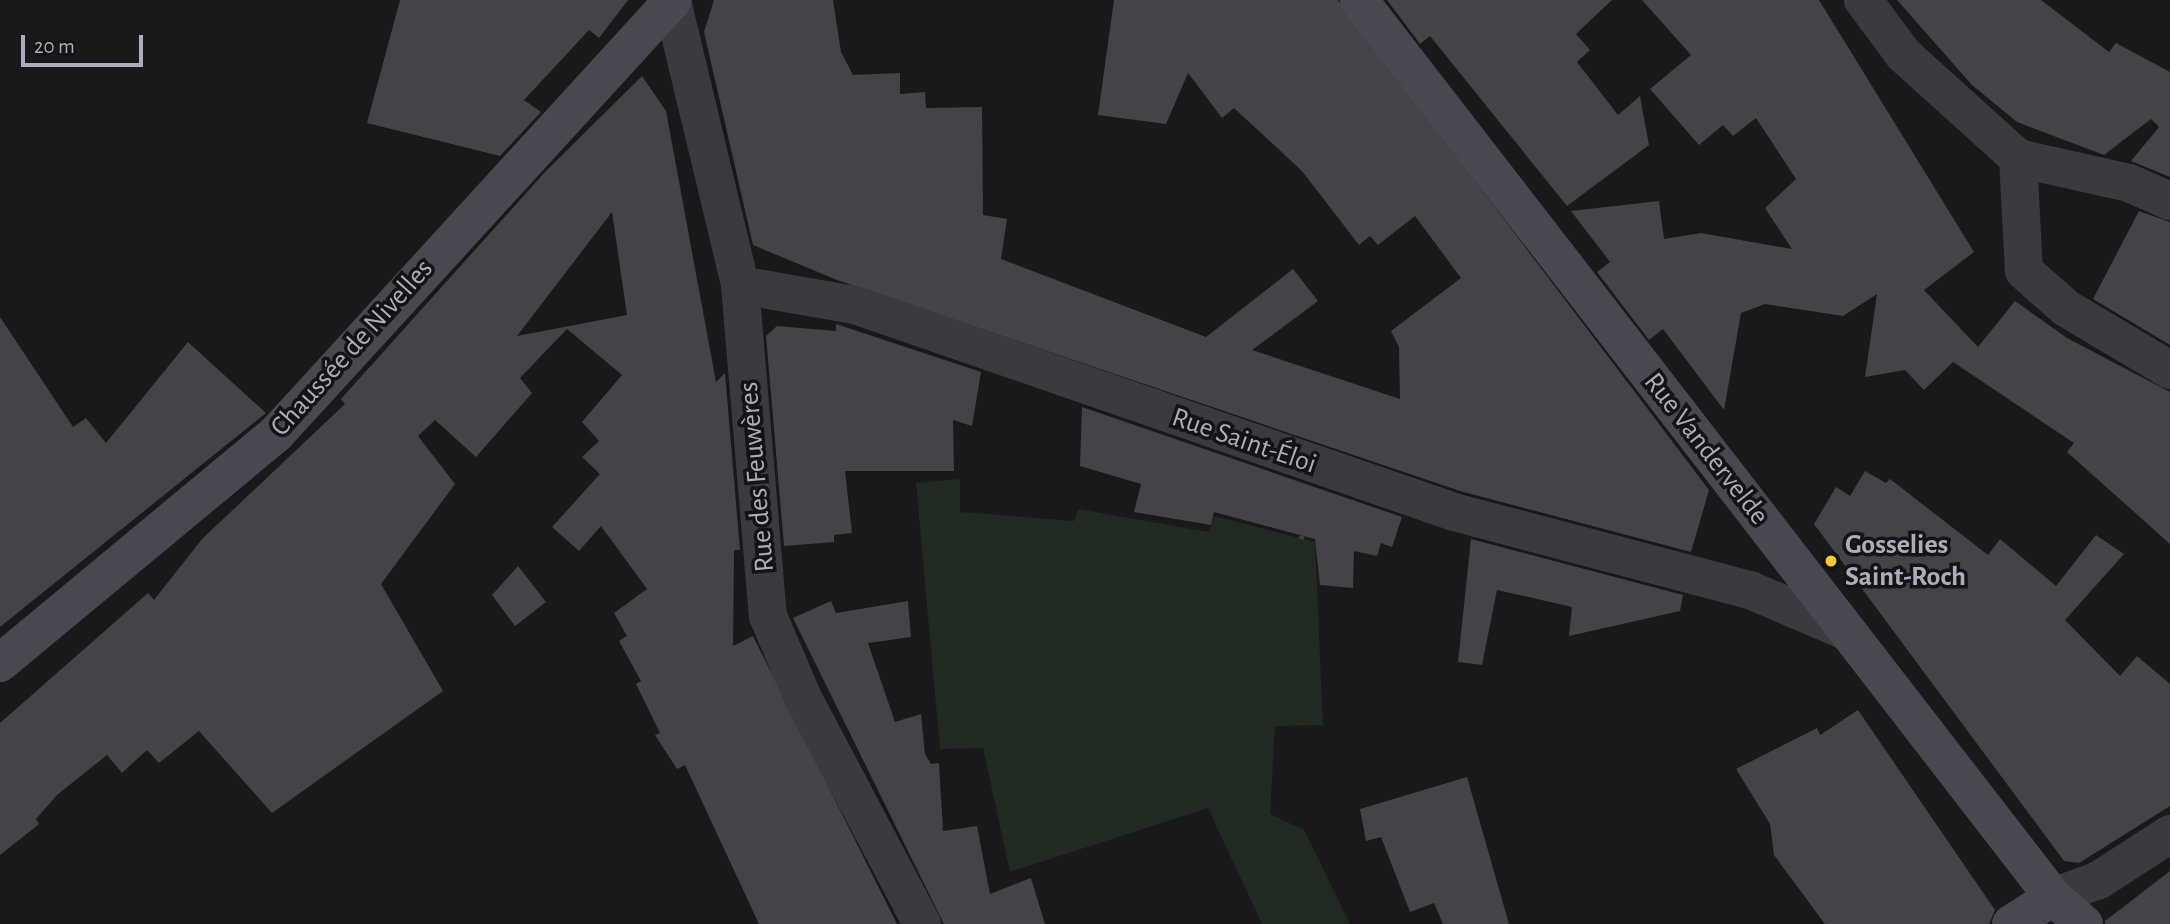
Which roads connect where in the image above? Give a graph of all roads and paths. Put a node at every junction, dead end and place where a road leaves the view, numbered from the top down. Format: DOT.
graph roads {
  1 [pos="1359,0"];
  2 [pos="1863,0"];
  3 [pos="673,1"];
  4 [pos="2018,158"];
  5 [pos="2170,201"];
  6 [pos="740,285"];
  7 [pos="2170,370"];
  8 [pos="1786,552"];
  9 [pos="1750,590"];
  10 [pos="1848,632"];
  11 [pos="0,663"];
  12 [pos="2170,834"];
  13 [pos="2053,897"];
  14 [pos="922,924"];
  15 [pos="2011,924"];
  16 [pos="2084,924"];
  1 -- 8 [label="main road, Rue Vandervelde"];
  2 -- 4 [label="street"];
  3 -- 6 [label="street, Rue des Feuwères"];
  3 -- 11 [label="main road, Chaussée de Nivelles"];
  4 -- 5 [label="street"];
  4 -- 7 [label="street"];
  6 -- 9 [label="street, Rue Saint-Éloi"];
  6 -- 14 [label="street, Rue des Feuwères"];
  8 -- 9 [label="street"];
  8 -- 10 [label="main road, Rue Vandervelde"];
  9 -- 10 [label="street, Rue Saint-Éloi"];
  10 -- 13 [label="main road, Rue Vandervelde"];
  12 -- 13 [label="street"];
  13 -- 15 [label="main road"];
  13 -- 16 [label="main road, Rue Vandervelde"];
}
